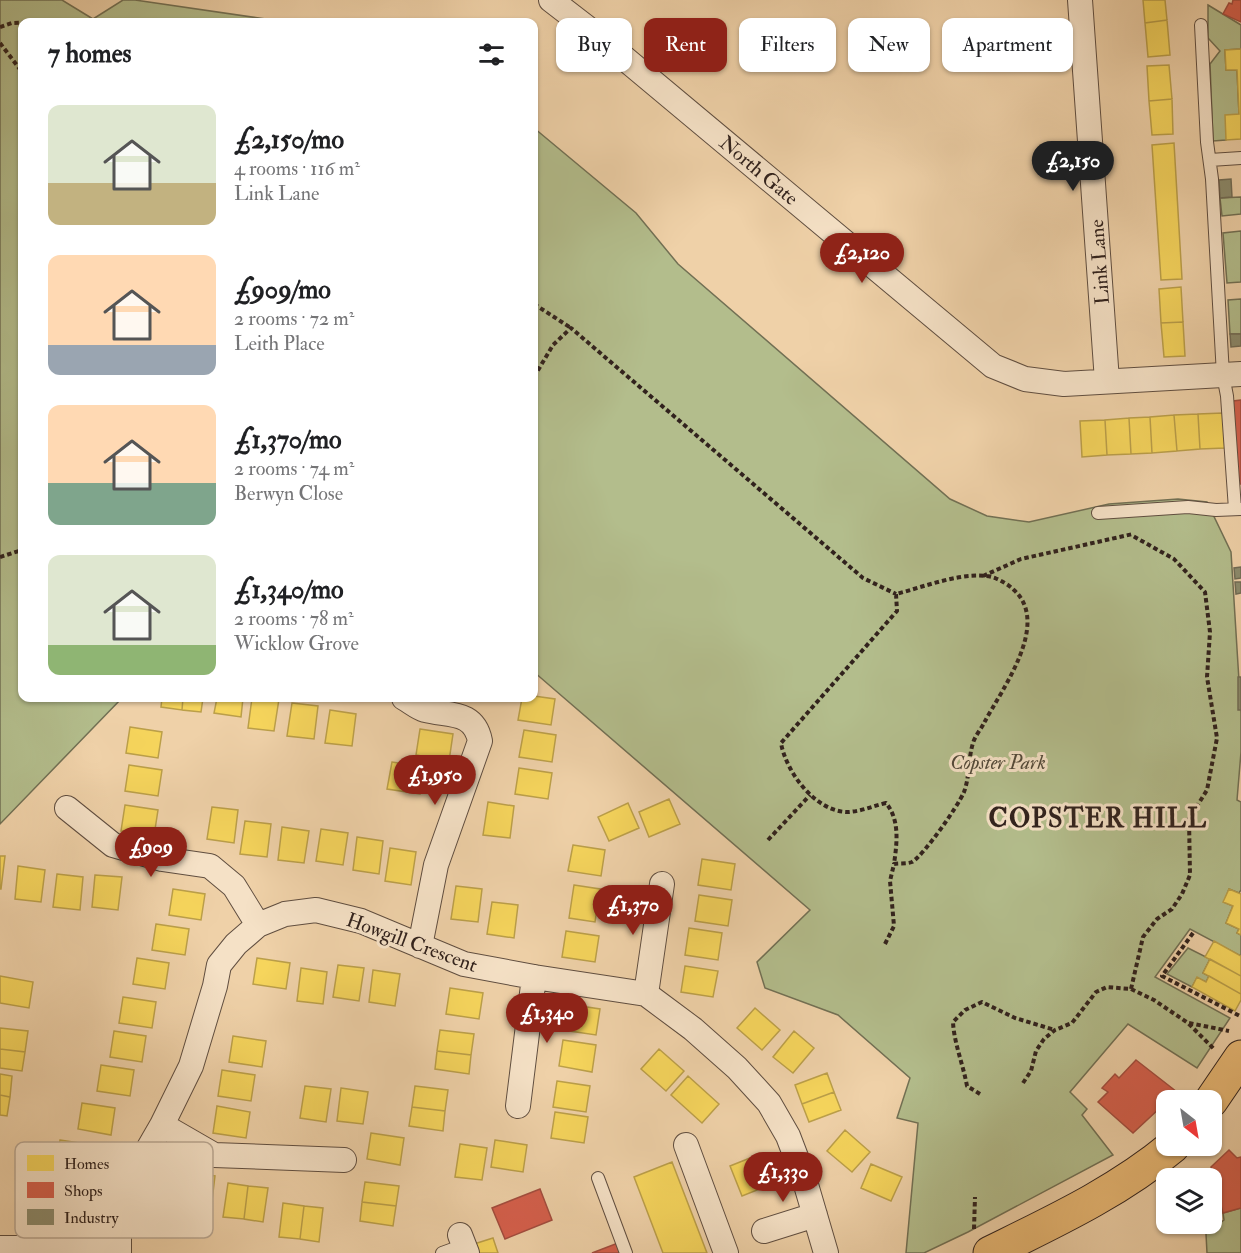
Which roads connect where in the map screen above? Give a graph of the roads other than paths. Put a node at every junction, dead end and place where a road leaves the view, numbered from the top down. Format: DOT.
graph roads {
  1 [pos="551,0"];
  2 [pos="1080,0"];
  3 [pos="1201,25"];
  4 [pos="1241,158"];
  5 [pos="1210,160"];
  6 [pos="1232,375"];
  7 [pos="1107,381"];
  8 [pos="1238,509"];
  9 [pos="1098,513"];
  10 [pos="411,702"];
  11 [pos="67,808"];
  12 [pos="662,884"];
  13 [pos="258,925"];
  14 [pos="420,946"];
  15 [pos="534,977"];
  16 [pos="645,994"];
  17 [pos="1229,1047"];
  18 [pos="1215,1090"];
  19 [pos="518,1106"];
  20 [pos="162,1125"];
  21 [pos="152,1142"];
  22 [pos="191,1142"];
  23 [pos="686,1145"];
  24 [pos="213,1154"];
  25 [pos="1161,1156"];
  26 [pos="344,1160"];
  27 [pos="598,1178"];
  28 [pos="815,1215"];
  29 [pos="764,1231"];
  30 [pos="1001,1245"];
  31 [pos="0,1248"];
  32 [pos="119,1250"];
  33 [pos="626,1253"];
  34 [pos="726,1253"];
  35 [pos="826,1253"];
  1 -- 7 [label="street, North Gate"];
  2 -- 7 [label="street, Link Lane"];
  3 -- 5 [label="lane"];
  4 -- 5 [label="lane"];
  5 -- 6 [label="lane"];
  6 -- 7 [label="street, North Gate"];
  6 -- 8 [label="lane"];
  8 -- 9 [label="lane"];
  10 -- 14 [label="street"];
  11 -- 13 [label="street"];
  12 -- 16 [label="street"];
  13 -- 14 [label="street, Howgill Crescent"];
  13 -- 20 [label="street, Howgill Crescent"];
  14 -- 15 [label="street, Howgill Crescent"];
  15 -- 16 [label="street, Howgill Crescent"];
  15 -- 19 [label="street"];
  16 -- 28 [label="street, Howgill Crescent"];
  17 -- 18 [label="main road"];
  20 -- 21 [label="street, Howgill Crescent"];
  20 -- 22 [label="street"];
  23 -- 34 [label="street"];
  24 -- 26 [label="street"];
  25 -- 30 [label="main road"];
  27 -- 33 [label="lane"];
  28 -- 29 [label="street"];
  28 -- 35 [label="street, Howgill Crescent"];
  31 -- 32 [label="street"];
}
